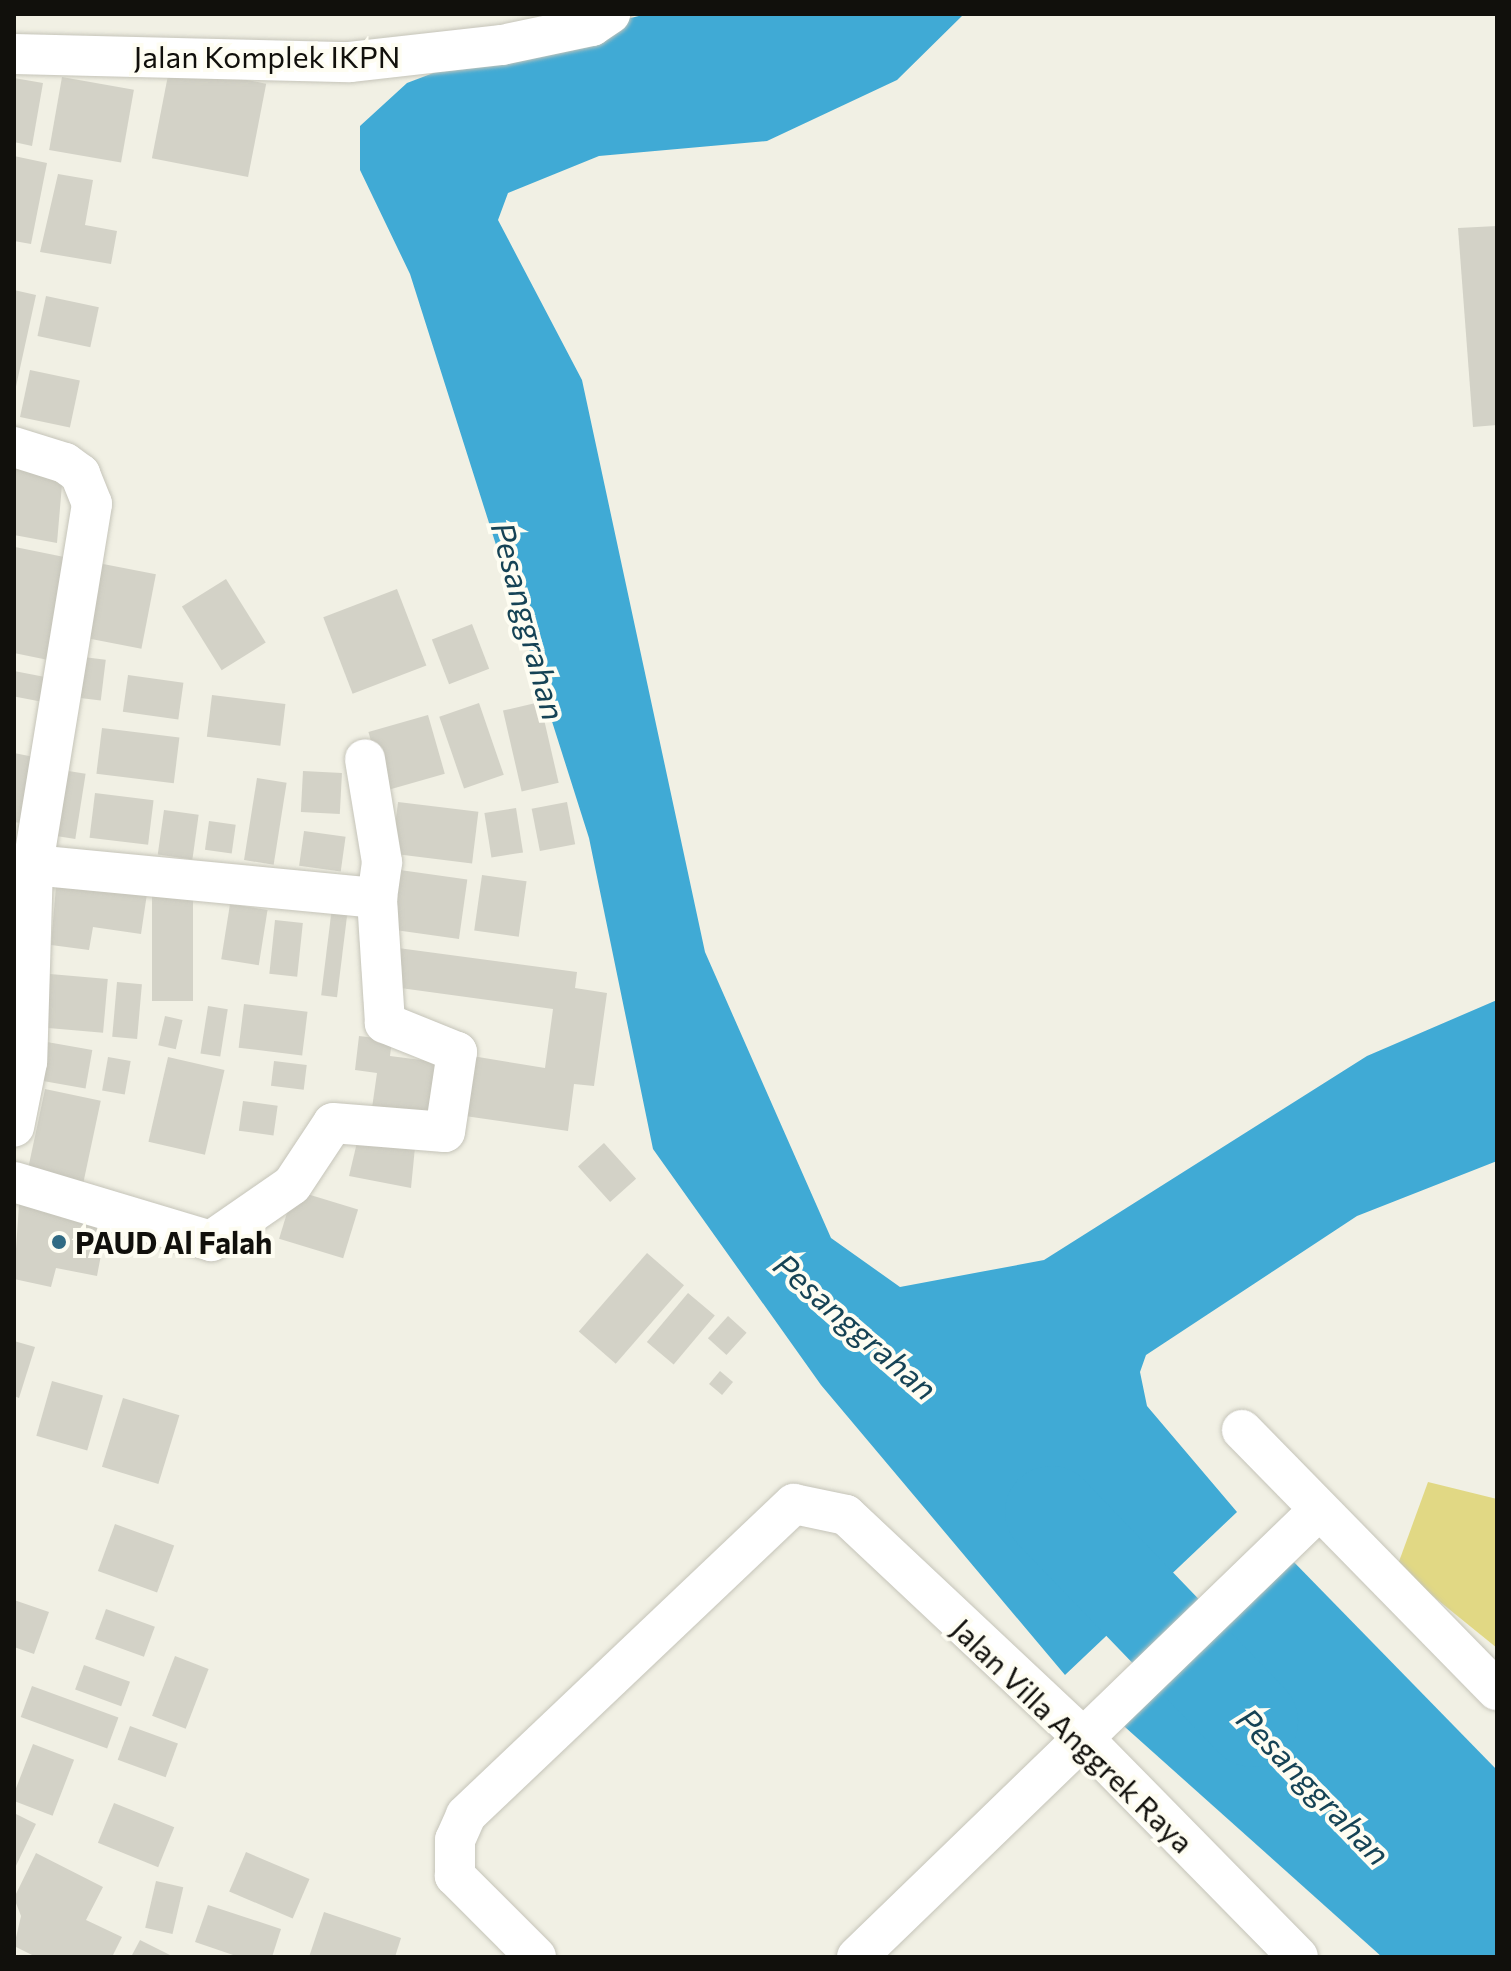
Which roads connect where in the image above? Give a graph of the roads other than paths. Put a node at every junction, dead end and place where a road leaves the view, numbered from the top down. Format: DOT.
graph roads {
  1 [pos="610,14"];
  2 [pos="14,54"];
  3 [pos="14,447"];
  4 [pos="365,759"];
  5 [pos="33,865"];
  6 [pos="377,898"];
  7 [pos="14,1127"];
  8 [pos="14,1182"];
  9 [pos="1242,1430"];
  10 [pos="1319,1510"];
  11 [pos="1497,1690"];
  12 [pos="1082,1737"];
  13 [pos="536,1957"];
  14 [pos="857,1957"];
  15 [pos="1298,1957"];
  1 -- 2 [label="street, Jalan Komplek IKPN"];
  3 -- 5 [label="street"];
  4 -- 6 [label="street"];
  5 -- 6 [label="street"];
  5 -- 7 [label="street"];
  6 -- 8 [label="street"];
  9 -- 10 [label="street"];
  10 -- 11 [label="street"];
  10 -- 12 [label="street"];
  12 -- 13 [label="street, Jalan Villa Anggrek Raya"];
  12 -- 14 [label="street"];
  12 -- 15 [label="street, Jalan Villa Anggrek Raya"];
}
